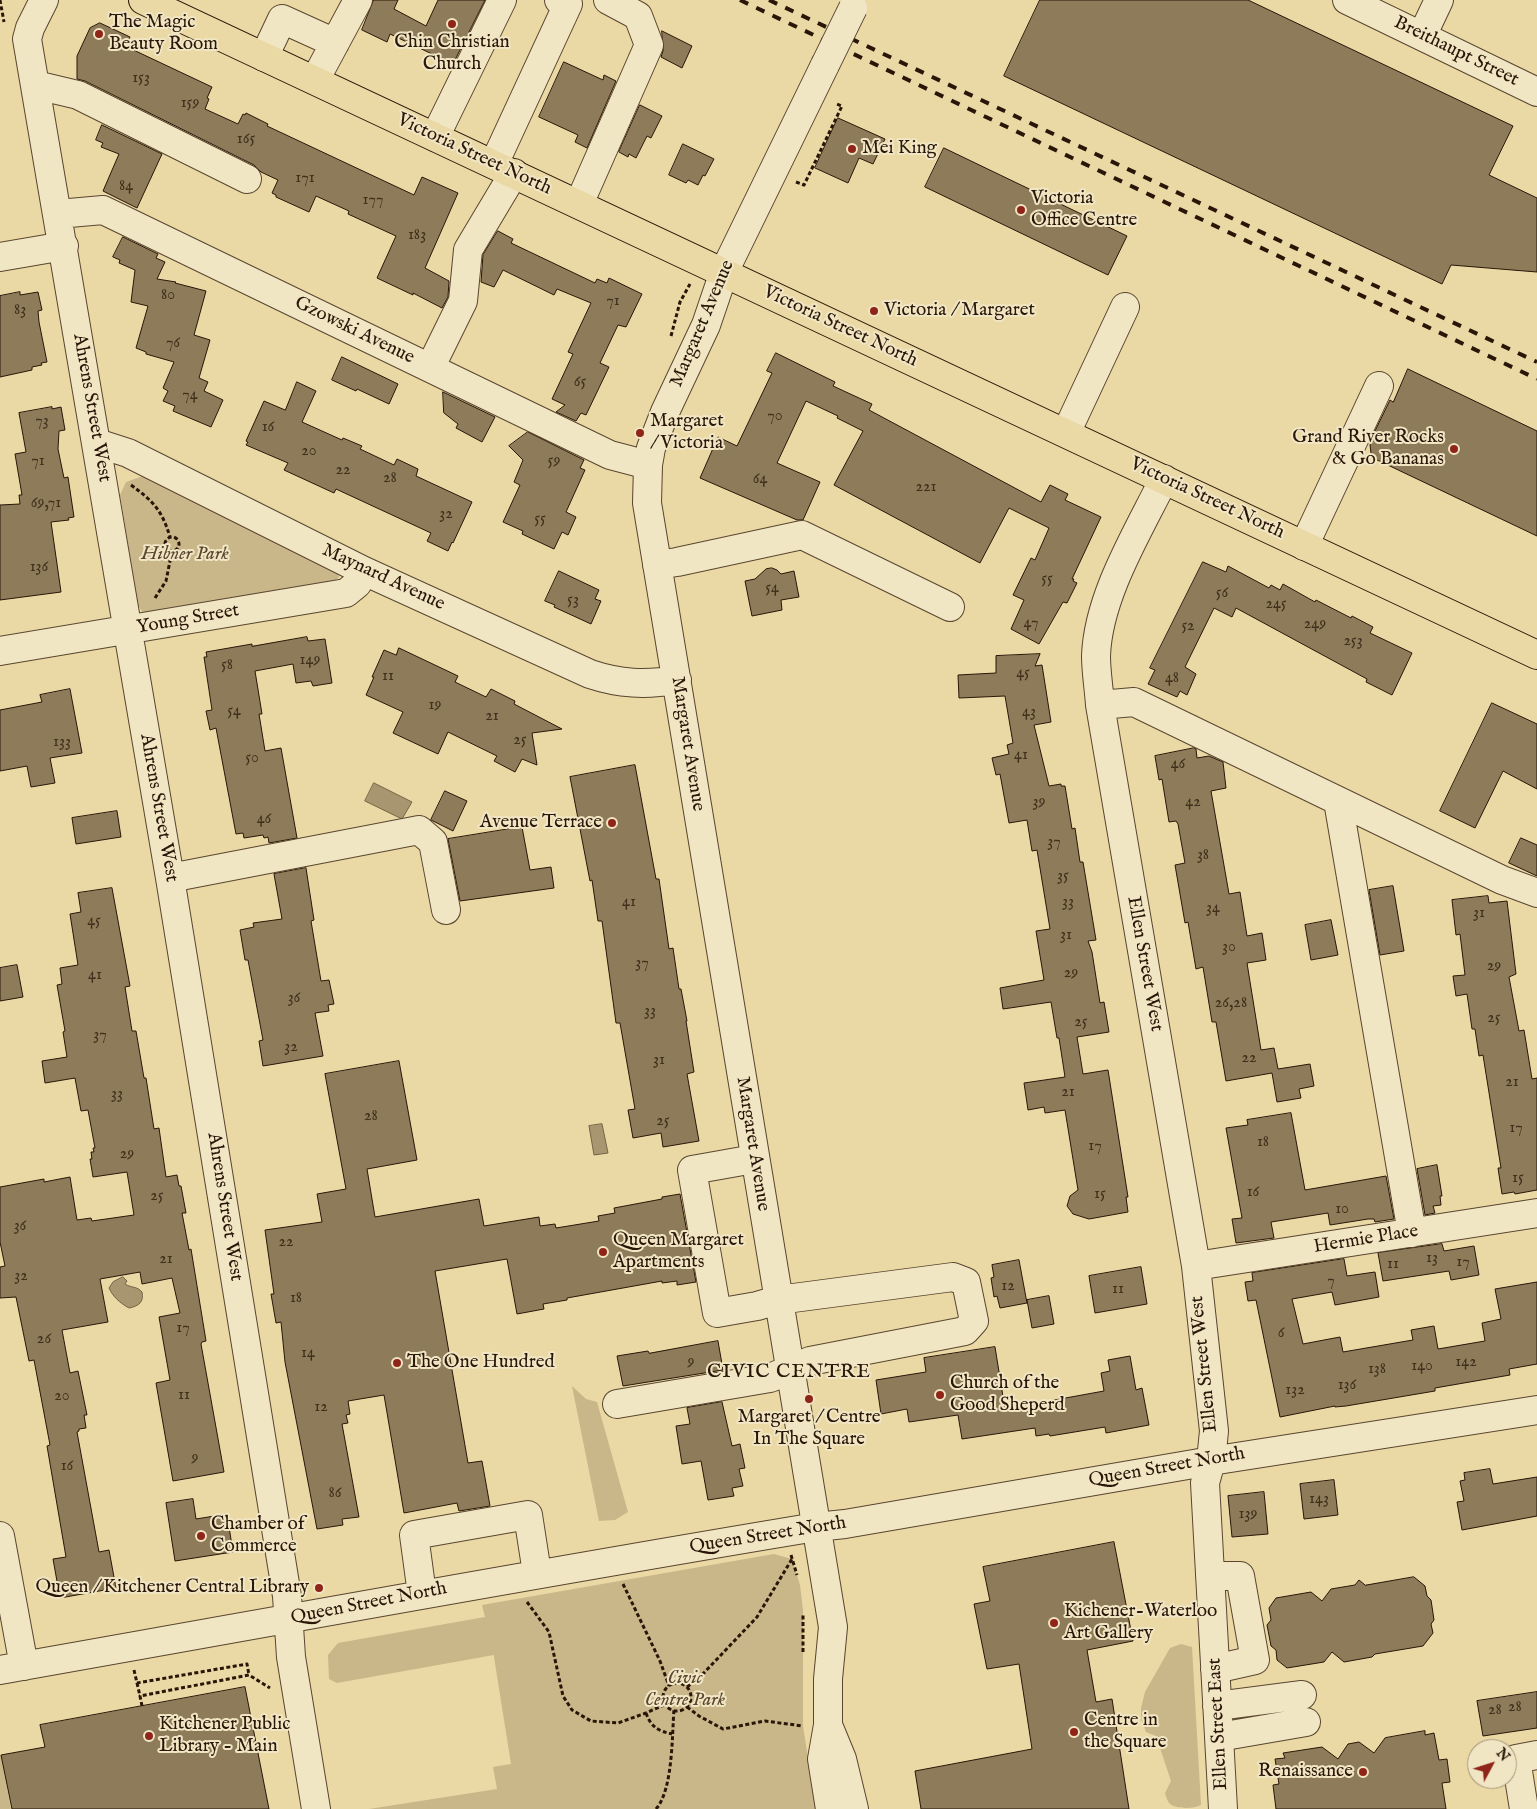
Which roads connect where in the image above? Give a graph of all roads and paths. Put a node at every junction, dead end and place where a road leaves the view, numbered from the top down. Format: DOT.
graph roads {
  1 [pos="44,0"];
  2 [pos="143,0"];
  3 [pos="358,0"];
  4 [pos="502,0"];
  5 [pos="560,0"];
  6 [pos="1347,0"];
  7 [pos="1439,0"];
  8 [pos="617,4"];
  9 [pos="854,4"];
  10 [pos="1422,36"];
  11 [pos="335,43"];
  12 [pos="264,57"];
  13 [pos="315,80"];
  14 [pos="36,85"];
  15 [pos="1537,92"];
  16 [pos="837,104"];
  17 [pos="435,137"];
  18 [pos="504,169"];
  19 [pos="247,179"];
  20 [pos="796,182"];
  21 [pos="579,204"];
  22 [pos="58,214"];
  23 [pos="64,246"];
  24 [pos="0,256"];
  25 [pos="724,272"];
  26 [pos="1125,307"];
  27 [pos="430,368"];
  28 [pos="1379,386"];
  29 [pos="1066,433"];
  30 [pos="97,443"];
  31 [pos="648,466"];
  32 [pos="1164,479"];
  33 [pos="124,480"];
  34 [pos="170,537"];
  35 [pos="1304,546"];
  36 [pos="172,551"];
  37 [pos="657,565"];
  38 [pos="364,570"];
  39 [pos="151,604"];
  40 [pos="950,607"];
  41 [pos="128,630"];
  42 [pos="0,651"];
  43 [pos="1537,654"];
  44 [pos="677,680"];
  45 [pos="1100,705"];
  46 [pos="1338,801"];
  47 [pos="170,878"];
  48 [pos="1537,893"];
  49 [pos="446,910"];
  50 [pos="754,1159"];
  51 [pos="1537,1212"];
  52 [pos="1412,1233"];
  53 [pos="1196,1266"];
  54 [pos="778,1300"];
  55 [pos="790,1368"];
  56 [pos="617,1404"];
  57 [pos="1537,1410"];
  58 [pos="1211,1461"];
  59 [pos="816,1527"];
  60 [pos="0,1536"];
  61 [pos="792,1560"];
  62 [pos="538,1573"];
  63 [pos="1210,1576"];
  64 [pos="622,1582"];
  65 [pos="422,1594"];
  66 [pos="524,1598"];
  67 [pos="289,1620"];
  68 [pos="133,1665"];
  69 [pos="12,1668"];
  70 [pos="1215,1669"];
  71 [pos="250,1675"];
  72 [pos="137,1683"];
  73 [pos="669,1686"];
  74 [pos="687,1687"];
  75 [pos="270,1688"];
  76 [pos="1302,1695"];
  77 [pos="140,1696"];
  78 [pos="666,1704"];
  79 [pos="142,1706"];
  80 [pos="687,1706"];
  81 [pos="1218,1706"];
  82 [pos="674,1709"];
  83 [pos="646,1713"];
  84 [pos="1306,1722"];
  85 [pos="816,1725"];
  86 [pos="672,1734"];
  87 [pos="1219,1737"];
  88 [pos="1537,1755"];
  89 [pos="316,1809"];
  90 [pos="656,1809"];
  91 [pos="830,1809"];
  92 [pos="854,1809"];
  93 [pos="1223,1809"];
  94 [pos="1524,1809"];
  1 -- 14 [label="street, Ahrens Street West"];
  2 -- 12 [label="main road, Victoria Street North"];
  3 -- 11 [label="street"];
  4 -- 17 [label="street"];
  5 -- 18 [label="street"];
  6 -- 10 [label="street, Breithaupt Street"];
  7 -- 10 [label="street"];
  8 -- 21 [label="street"];
  9 -- 25 [label="street, Margaret Avenue, bridge"];
  10 -- 15 [label="street, Breithaupt Street"];
  11 -- 12 [label="street"];
  11 -- 13 [label="street"];
  12 -- 13 [label="main road, Victoria Street North"];
  13 -- 17 [label="main road, Victoria Street North"];
  14 -- 19 [label="street"];
  14 -- 22 [label="street, Ahrens Street West"];
  16 -- 20 [label="path"];
  17 -- 18 [label="main road, Victoria Street North"];
  18 -- 21 [label="main road, Victoria Street North"];
  18 -- 27 [label="street"];
  21 -- 25 [label="main road, Victoria Street North"];
  22 -- 23 [label="street, Ahrens Street West"];
  22 -- 27 [label="street, Gzowski Avenue"];
  23 -- 24 [label="street"];
  23 -- 30 [label="street, Ahrens Street West"];
  25 -- 29 [label="main road, Victoria Street North"];
  25 -- 31 [label="street, Margaret Avenue"];
  26 -- 29 [label="street"];
  27 -- 31 [label="street, Gzowski Avenue"];
  28 -- 35 [label="street"];
  29 -- 32 [label="main road, Victoria Street North"];
  30 -- 38 [label="street, Maynard Avenue"];
  30 -- 41 [label="street, Ahrens Street West"];
  31 -- 37 [label="street, Margaret Avenue"];
  32 -- 35 [label="main road, Victoria Street North"];
  32 -- 45 [label="street, Ellen Street West"];
  33 -- 34 [label="path"];
  34 -- 36 [label="path"];
  34 -- 36 [label="path"];
  35 -- 43 [label="main road, Victoria Street North"];
  36 -- 39 [label="path"];
  37 -- 40 [label="street"];
  37 -- 44 [label="street, Margaret Avenue"];
  38 -- 41 [label="street, Young Street"];
  38 -- 44 [label="street, Maynard Avenue"];
  41 -- 42 [label="street, Young Street"];
  41 -- 47 [label="street, Ahrens Street West"];
  44 -- 50 [label="street, Margaret Avenue"];
  45 -- 46 [label="street"];
  45 -- 53 [label="street, Ellen Street West"];
  46 -- 48 [label="street"];
  46 -- 52 [label="street"];
  47 -- 49 [label="street"];
  47 -- 67 [label="street, Ahrens Street West"];
  50 -- 54 [label="street, Margaret Avenue"];
  50 -- 54 [label="street"];
  51 -- 52 [label="street, Hermie Place"];
  52 -- 53 [label="street, Hermie Place"];
  53 -- 58 [label="street, Ellen Street West"];
  54 -- 55 [label="street, Margaret Avenue"];
  54 -- 55 [label="street"];
  55 -- 56 [label="street"];
  55 -- 59 [label="street, Margaret Avenue"];
  57 -- 58 [label="street, Queen Street North"];
  58 -- 59 [label="street, Queen Street North"];
  58 -- 63 [label="street, Ellen Street East"];
  59 -- 62 [label="street, Queen Street North"];
  59 -- 85 [label="street, Margaret Avenue"];
  60 -- 69 [label="street"];
  61 -- 74 [label="path"];
  62 -- 65 [label="street, Queen Street North"];
  62 -- 65 [label="street"];
  63 -- 70 [label="street, Ellen Street East"];
  63 -- 70 [label="street"];
  64 -- 73 [label="path"];
  65 -- 67 [label="street, Queen Street North"];
  66 -- 83 [label="path"];
  67 -- 69 [label="street, Queen Street North"];
  67 -- 89 [label="street, Ahrens Street West"];
  68 -- 72 [label="path"];
  70 -- 81 [label="street, Ellen Street East"];
  71 -- 72 [label="path"];
  71 -- 75 [label="path"];
  71 -- 77 [label="path"];
  72 -- 77 [label="path"];
  73 -- 74 [label="path"];
  73 -- 78 [label="path"];
  74 -- 80 [label="path"];
  76 -- 81 [label="street"];
  77 -- 79 [label="path"];
  78 -- 82 [label="path"];
  78 -- 83 [label="path"];
  80 -- 82 [label="path"];
  80 -- 85 [label="path"];
  81 -- 87 [label="street, Ellen Street East"];
  82 -- 86 [label="path"];
  83 -- 86 [label="path"];
  84 -- 87 [label="street"];
  85 -- 91 [label="street"];
  85 -- 92 [label="street"];
  86 -- 90 [label="path"];
  87 -- 93 [label="street, Ellen Street East"];
  88 -- 94 [label="street"];
}
